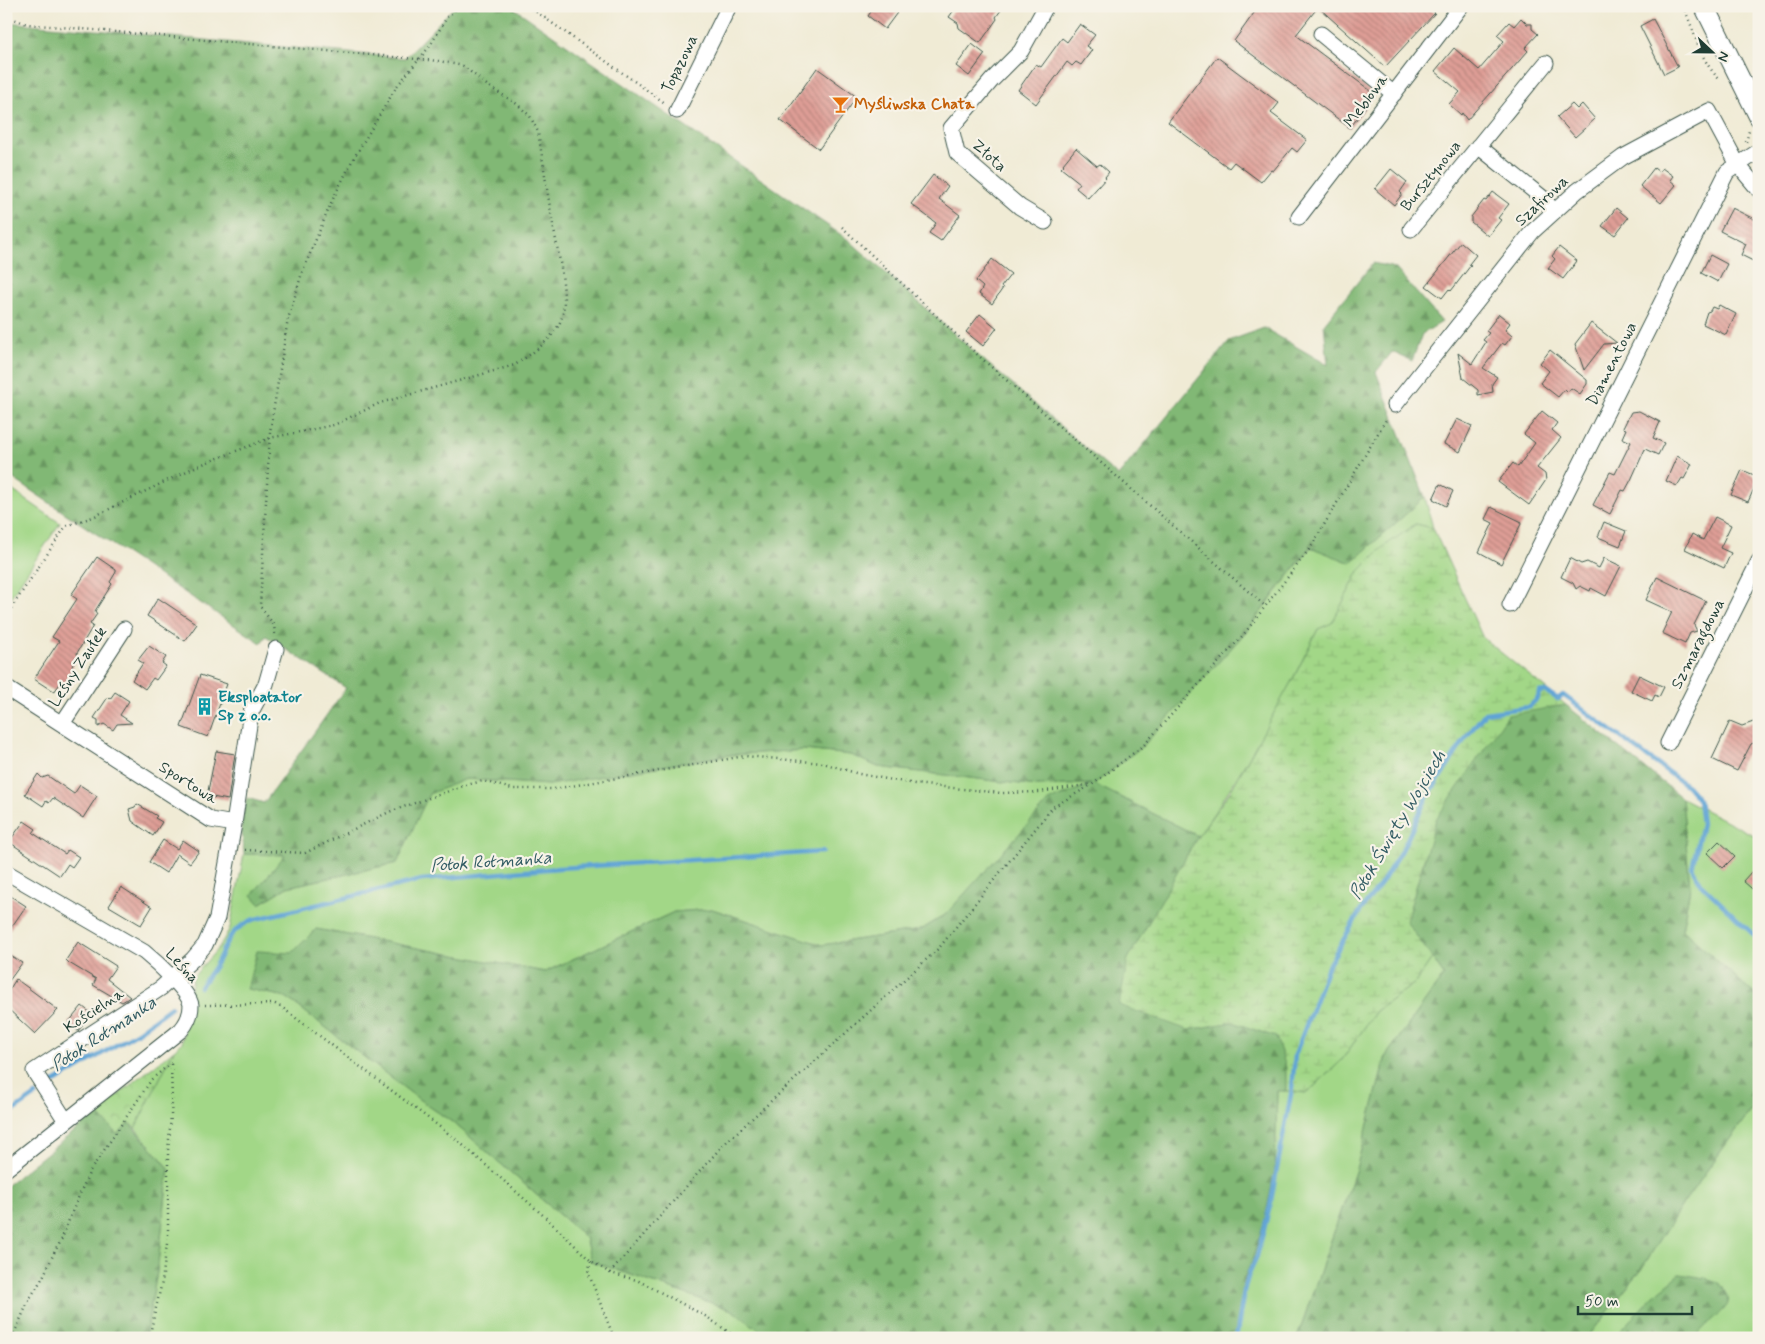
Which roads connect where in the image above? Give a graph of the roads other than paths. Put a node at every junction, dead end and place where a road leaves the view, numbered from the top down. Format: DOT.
graph roads {
  1 [pos="729,6"];
  2 [pos="1046,6"];
  3 [pos="1461,6"];
  4 [pos="1704,6"];
  5 [pos="1321,34"];
  6 [pos="1546,63"];
  7 [pos="1394,94"];
  8 [pos="677,111"];
  9 [pos="1755,121"];
  10 [pos="1478,146"];
  11 [pos="1755,154"];
  12 [pos="1738,165"];
  13 [pos="1759,190"];
  14 [pos="1554,212"];
  15 [pos="1300,217"];
  16 [pos="1045,222"];
  17 [pos="1411,229"];
  18 [pos="1395,405"];
  19 [pos="1759,561"];
  20 [pos="1510,605"];
  21 [pos="124,629"];
  22 [pos="276,649"];
  23 [pos="6,688"];
  24 [pos="62,724"];
  25 [pos="1668,743"];
  26 [pos="234,824"];
  27 [pos="6,872"];
  28 [pos="172,978"];
  29 [pos="66,1121"];
  30 [pos="6,1168"];
  1 -- 8 [label="street, Topazowa"];
  2 -- 16 [label="street, Złota"];
  3 -- 7 [label="street, Meblowa"];
  4 -- 9 [label="main road"];
  5 -- 7 [label="street"];
  6 -- 10 [label="street, Bursztynowa"];
  7 -- 15 [label="street, Meblowa"];
  10 -- 14 [label="street, Bursztynowa"];
  10 -- 17 [label="street, Bursztynowa"];
  11 -- 12 [label="street, Diamentowa"];
  12 -- 13 [label="street"];
  12 -- 14 [label="street, Szafirowa"];
  12 -- 20 [label="street, Diamentowa"];
  14 -- 18 [label="street, Szafirowa"];
  19 -- 25 [label="street, Szmaragdowa"];
  21 -- 24 [label="street, Leśny Zaułek"];
  22 -- 26 [label="street"];
  23 -- 24 [label="street, Sportowa"];
  24 -- 26 [label="street, Sportowa"];
  26 -- 28 [label="street"];
  27 -- 28 [label="street, Leśna"];
  28 -- 29 [label="street, Leśna"];
  28 -- 29 [label="street, Kościelna"];
  29 -- 30 [label="street, Leśna"];
}
